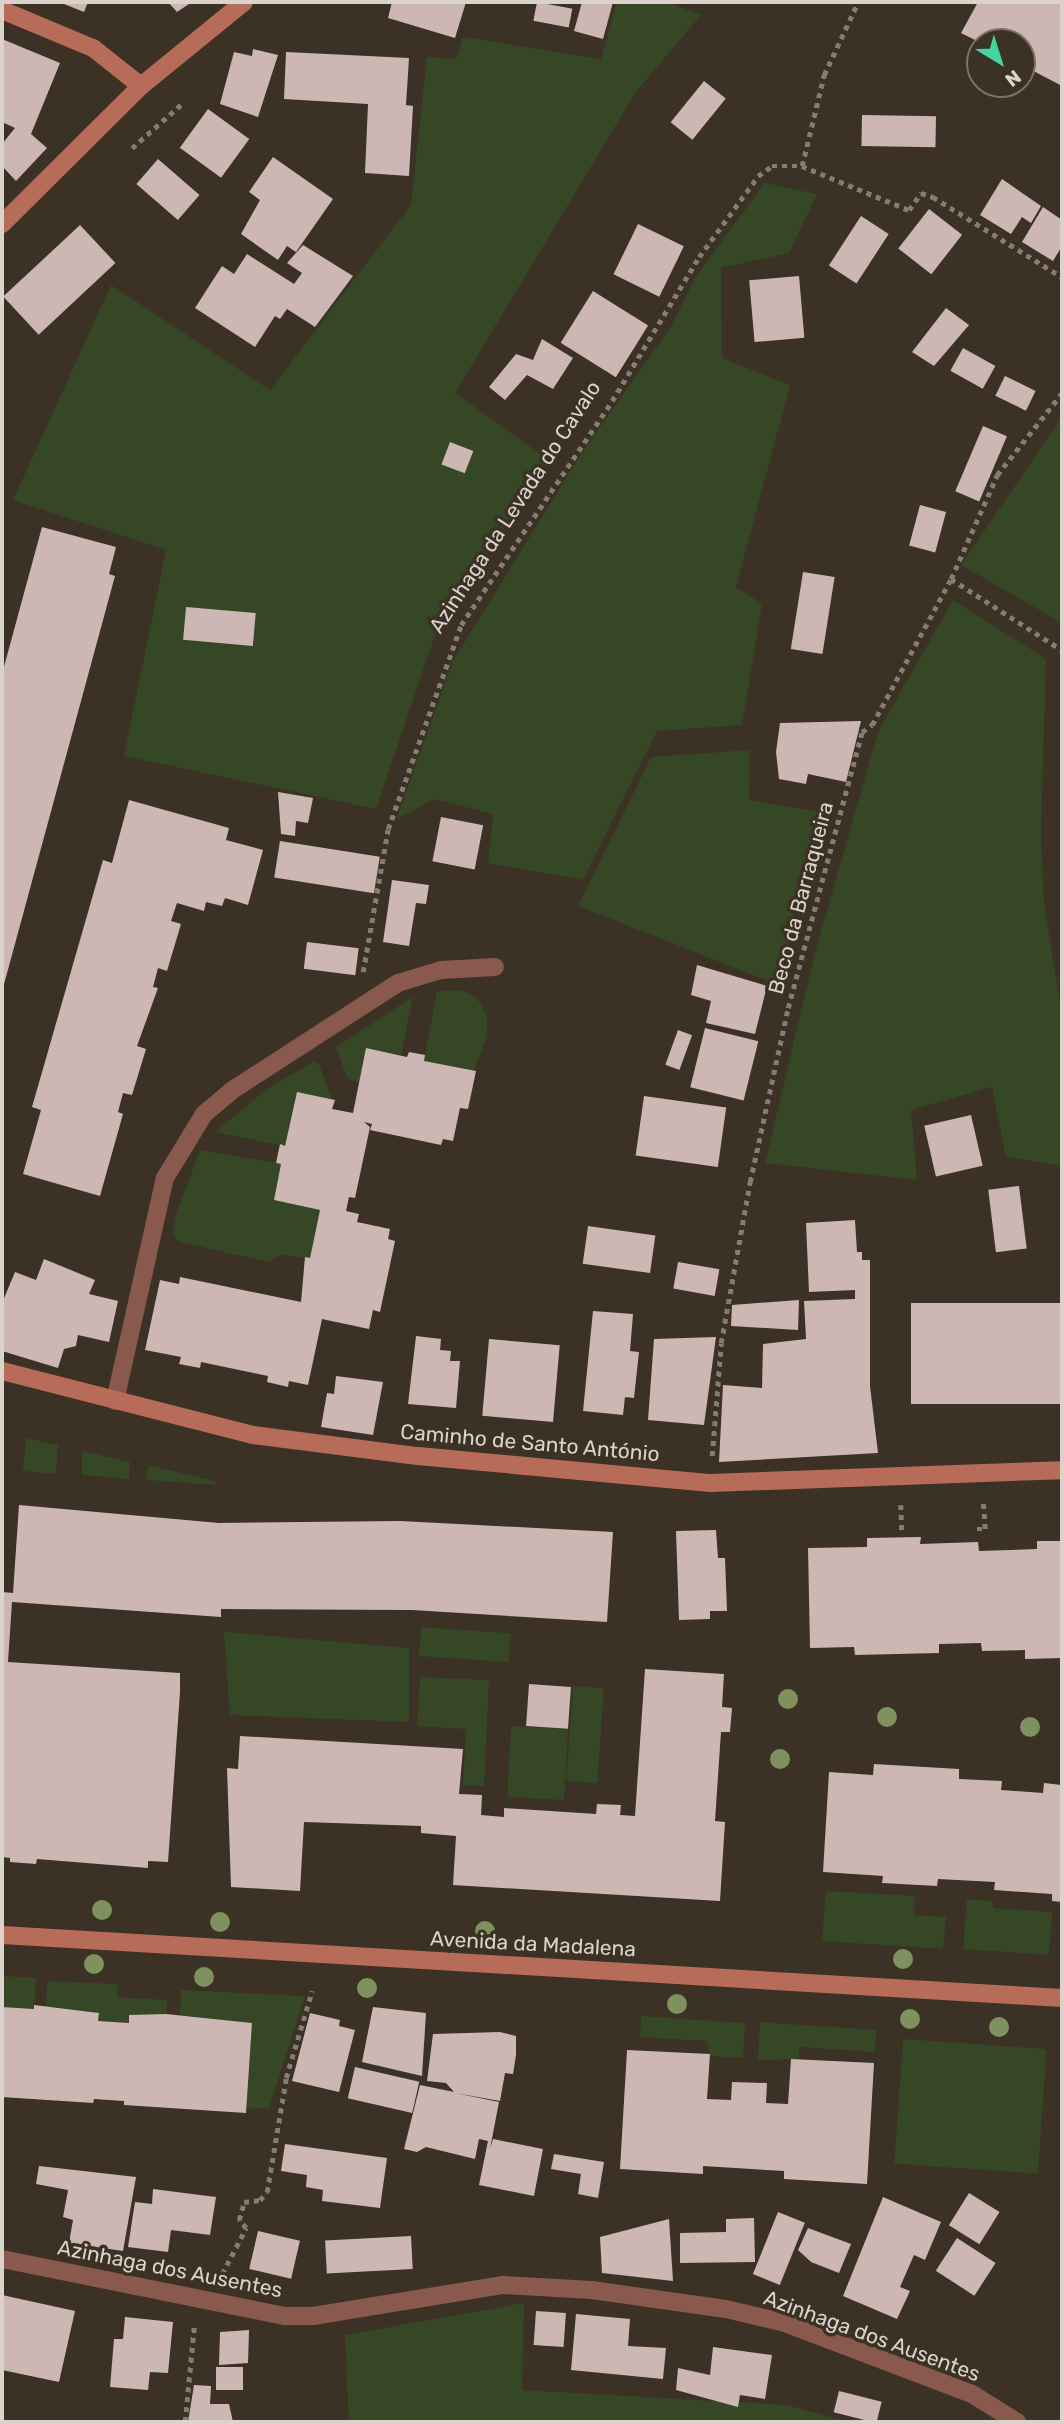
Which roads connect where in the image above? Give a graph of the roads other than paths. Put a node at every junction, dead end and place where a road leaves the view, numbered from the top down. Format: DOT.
graph roads {
  1 [pos="244,2"];
  2 [pos="2,10"];
  3 [pos="141,86"];
  4 [pos="2,224"];
  5 [pos="495,967"];
  6 [pos="2,1371"];
  7 [pos="115,1401"];
  8 [pos="1062,1469"];
  9 [pos="2,1934"];
  10 [pos="1062,1998"];
  11 [pos="2,2259"];
  12 [pos="1017,2422"];
  1 -- 3 [label="street"];
  2 -- 3 [label="street"];
  3 -- 4 [label="street"];
  5 -- 7 [label="street"];
  6 -- 7 [label="street, Caminho de Santo António"];
  7 -- 8 [label="street, Caminho de Santo António"];
  9 -- 10 [label="street, Avenida da Madalena"];
  11 -- 12 [label="street, Azinhaga dos Ausentes"];
}
